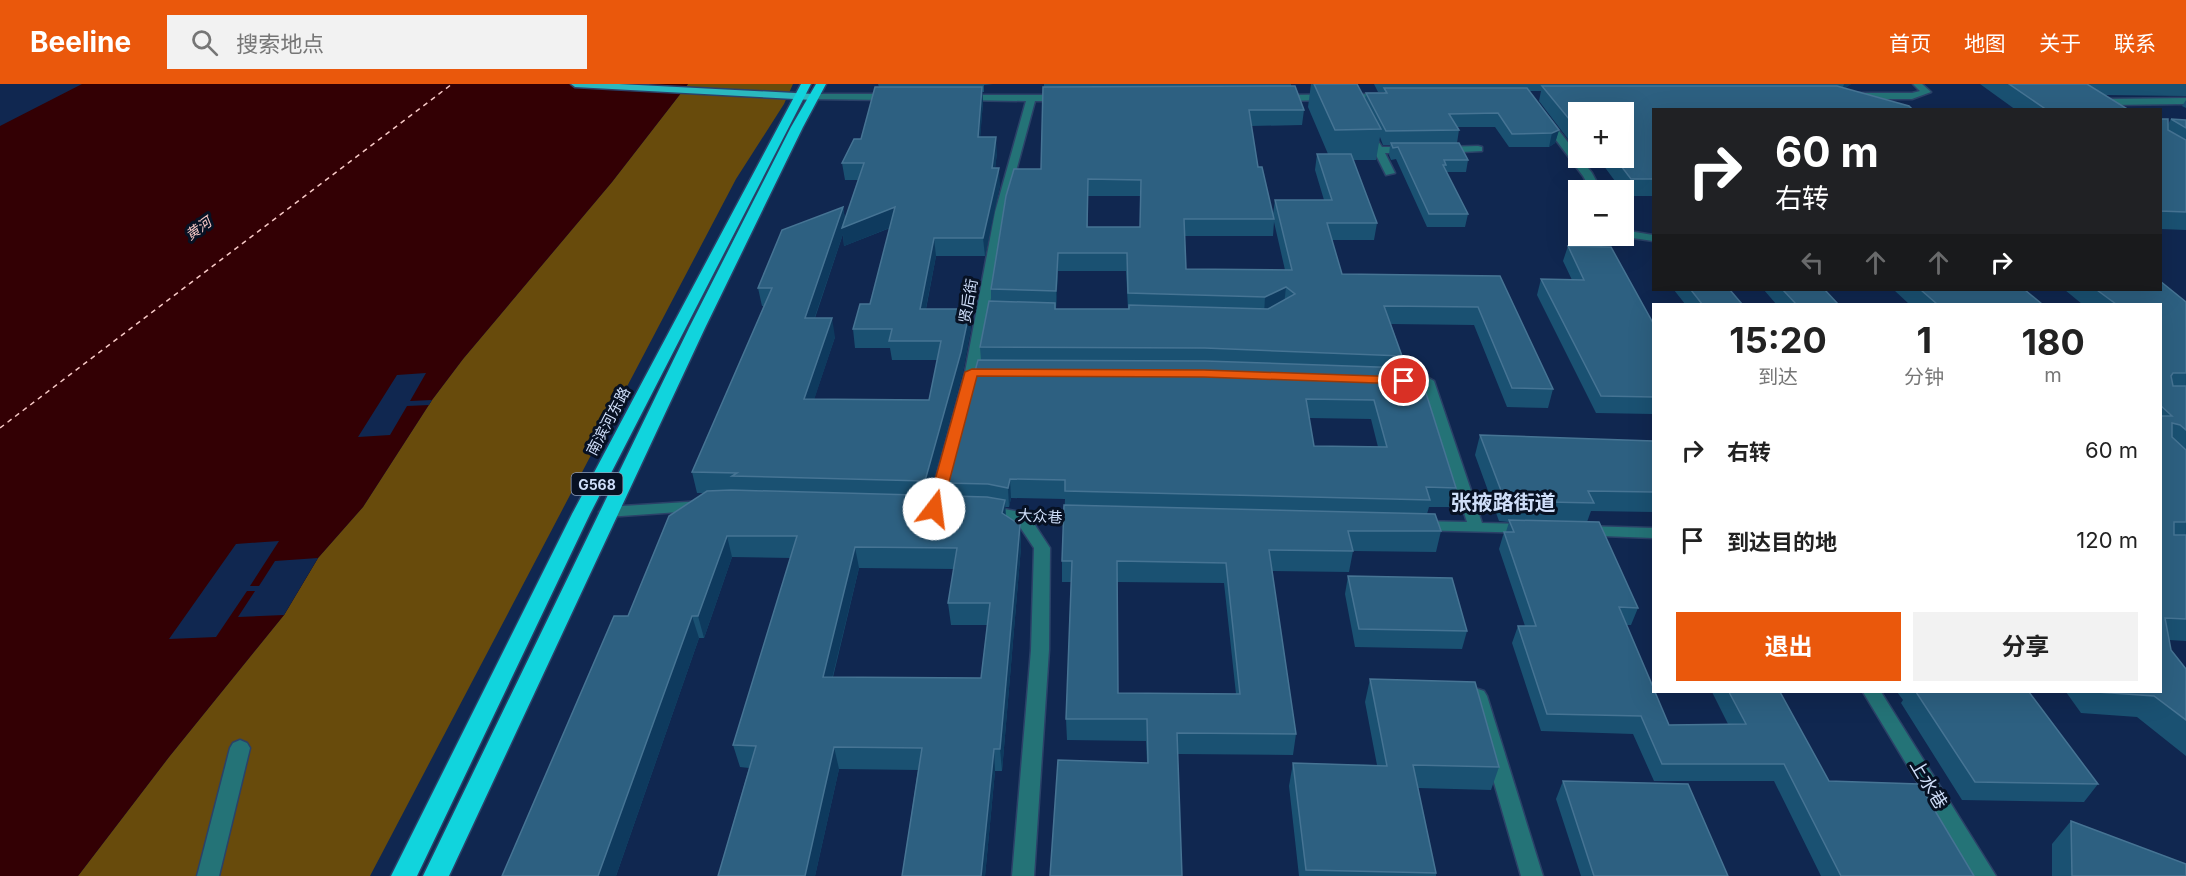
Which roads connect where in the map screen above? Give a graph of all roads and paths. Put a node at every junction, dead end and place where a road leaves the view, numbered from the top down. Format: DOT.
graph roads {
  1 [pos="575,84"];
  2 [pos="1322,84"];
  3 [pos="1917,84"];
  4 [pos="809,90"];
  5 [pos="1844,96"];
  6 [pos="904,97"];
  7 [pos="1352,97"];
  8 [pos="1399,97"];
  9 [pos="950,98"];
  10 [pos="1031,98"];
  11 [pos="1076,98"];
  12 [pos="1267,98"];
  13 [pos="1324,98"];
  14 [pos="2186,101"];
  15 [pos="1358,108"];
  16 [pos="2109,108"];
  17 [pos="1542,115"];
  18 [pos="1368,129"];
  19 [pos="1478,149"];
  20 [pos="1379,150"];
  21 [pos="1424,150"];
  22 [pos="1435,150"];
  23 [pos="1390,172"];
  24 [pos="1591,180"];
  25 [pos="1634,238"];
  26 [pos="1652,238"];
  27 [pos="1392,380"];
  28 [pos="713,505"];
  29 [pos="929,509"];
  30 [pos="607,512"];
  31 [pos="1021,517"];
  32 [pos="1093,518"];
  33 [pos="1404,526"];
  34 [pos="1476,527"];
  35 [pos="1540,530"];
  36 [pos="1563,530"];
  37 [pos="1652,533"];
  38 [pos="1476,690"];
  39 [pos="1873,693"];
  40 [pos="240,748"];
  41 [pos="208,876"];
  42 [pos="404,876"];
  43 [pos="436,876"];
  44 [pos="1023,876"];
  45 [pos="1532,876"];
  46 [pos="1985,876"];
  1 -- 4 [label="main road"];
  2 -- 13 [label="street"];
  3 -- 5 [label="street"];
  4 -- 6 [label="street"];
  4 -- 30 [label="highway, G568"];
  4 -- 42 [label="highway, 南滨河东路 / G568"];
  7 -- 8 [label="street"];
  7 -- 13 [label="street"];
  7 -- 15 [label="street"];
  9 -- 10 [label="street"];
  10 -- 11 [label="street"];
  10 -- 29 [label="street, 贤后街"];
  12 -- 13 [label="street"];
  14 -- 16 [label="street"];
  17 -- 24 [label="street"];
  18 -- 20 [label="street"];
  19 -- 22 [label="street"];
  20 -- 21 [label="street"];
  20 -- 23 [label="street"];
  25 -- 26 [label="street"];
  27 -- 34 [label="street"];
  28 -- 30 [label="street"];
  29 -- 31 [label="street, 大众巷"];
  30 -- 43 [label="highway, G568"];
  31 -- 32 [label="street, 大众巷"];
  31 -- 44 [label="street"];
  33 -- 34 [label="street"];
  34 -- 35 [label="street"];
  36 -- 37 [label="street"];
  38 -- 45 [label="street"];
  39 -- 46 [label="street, 上水巷"];
  40 -- 41 [label="street"];
}
